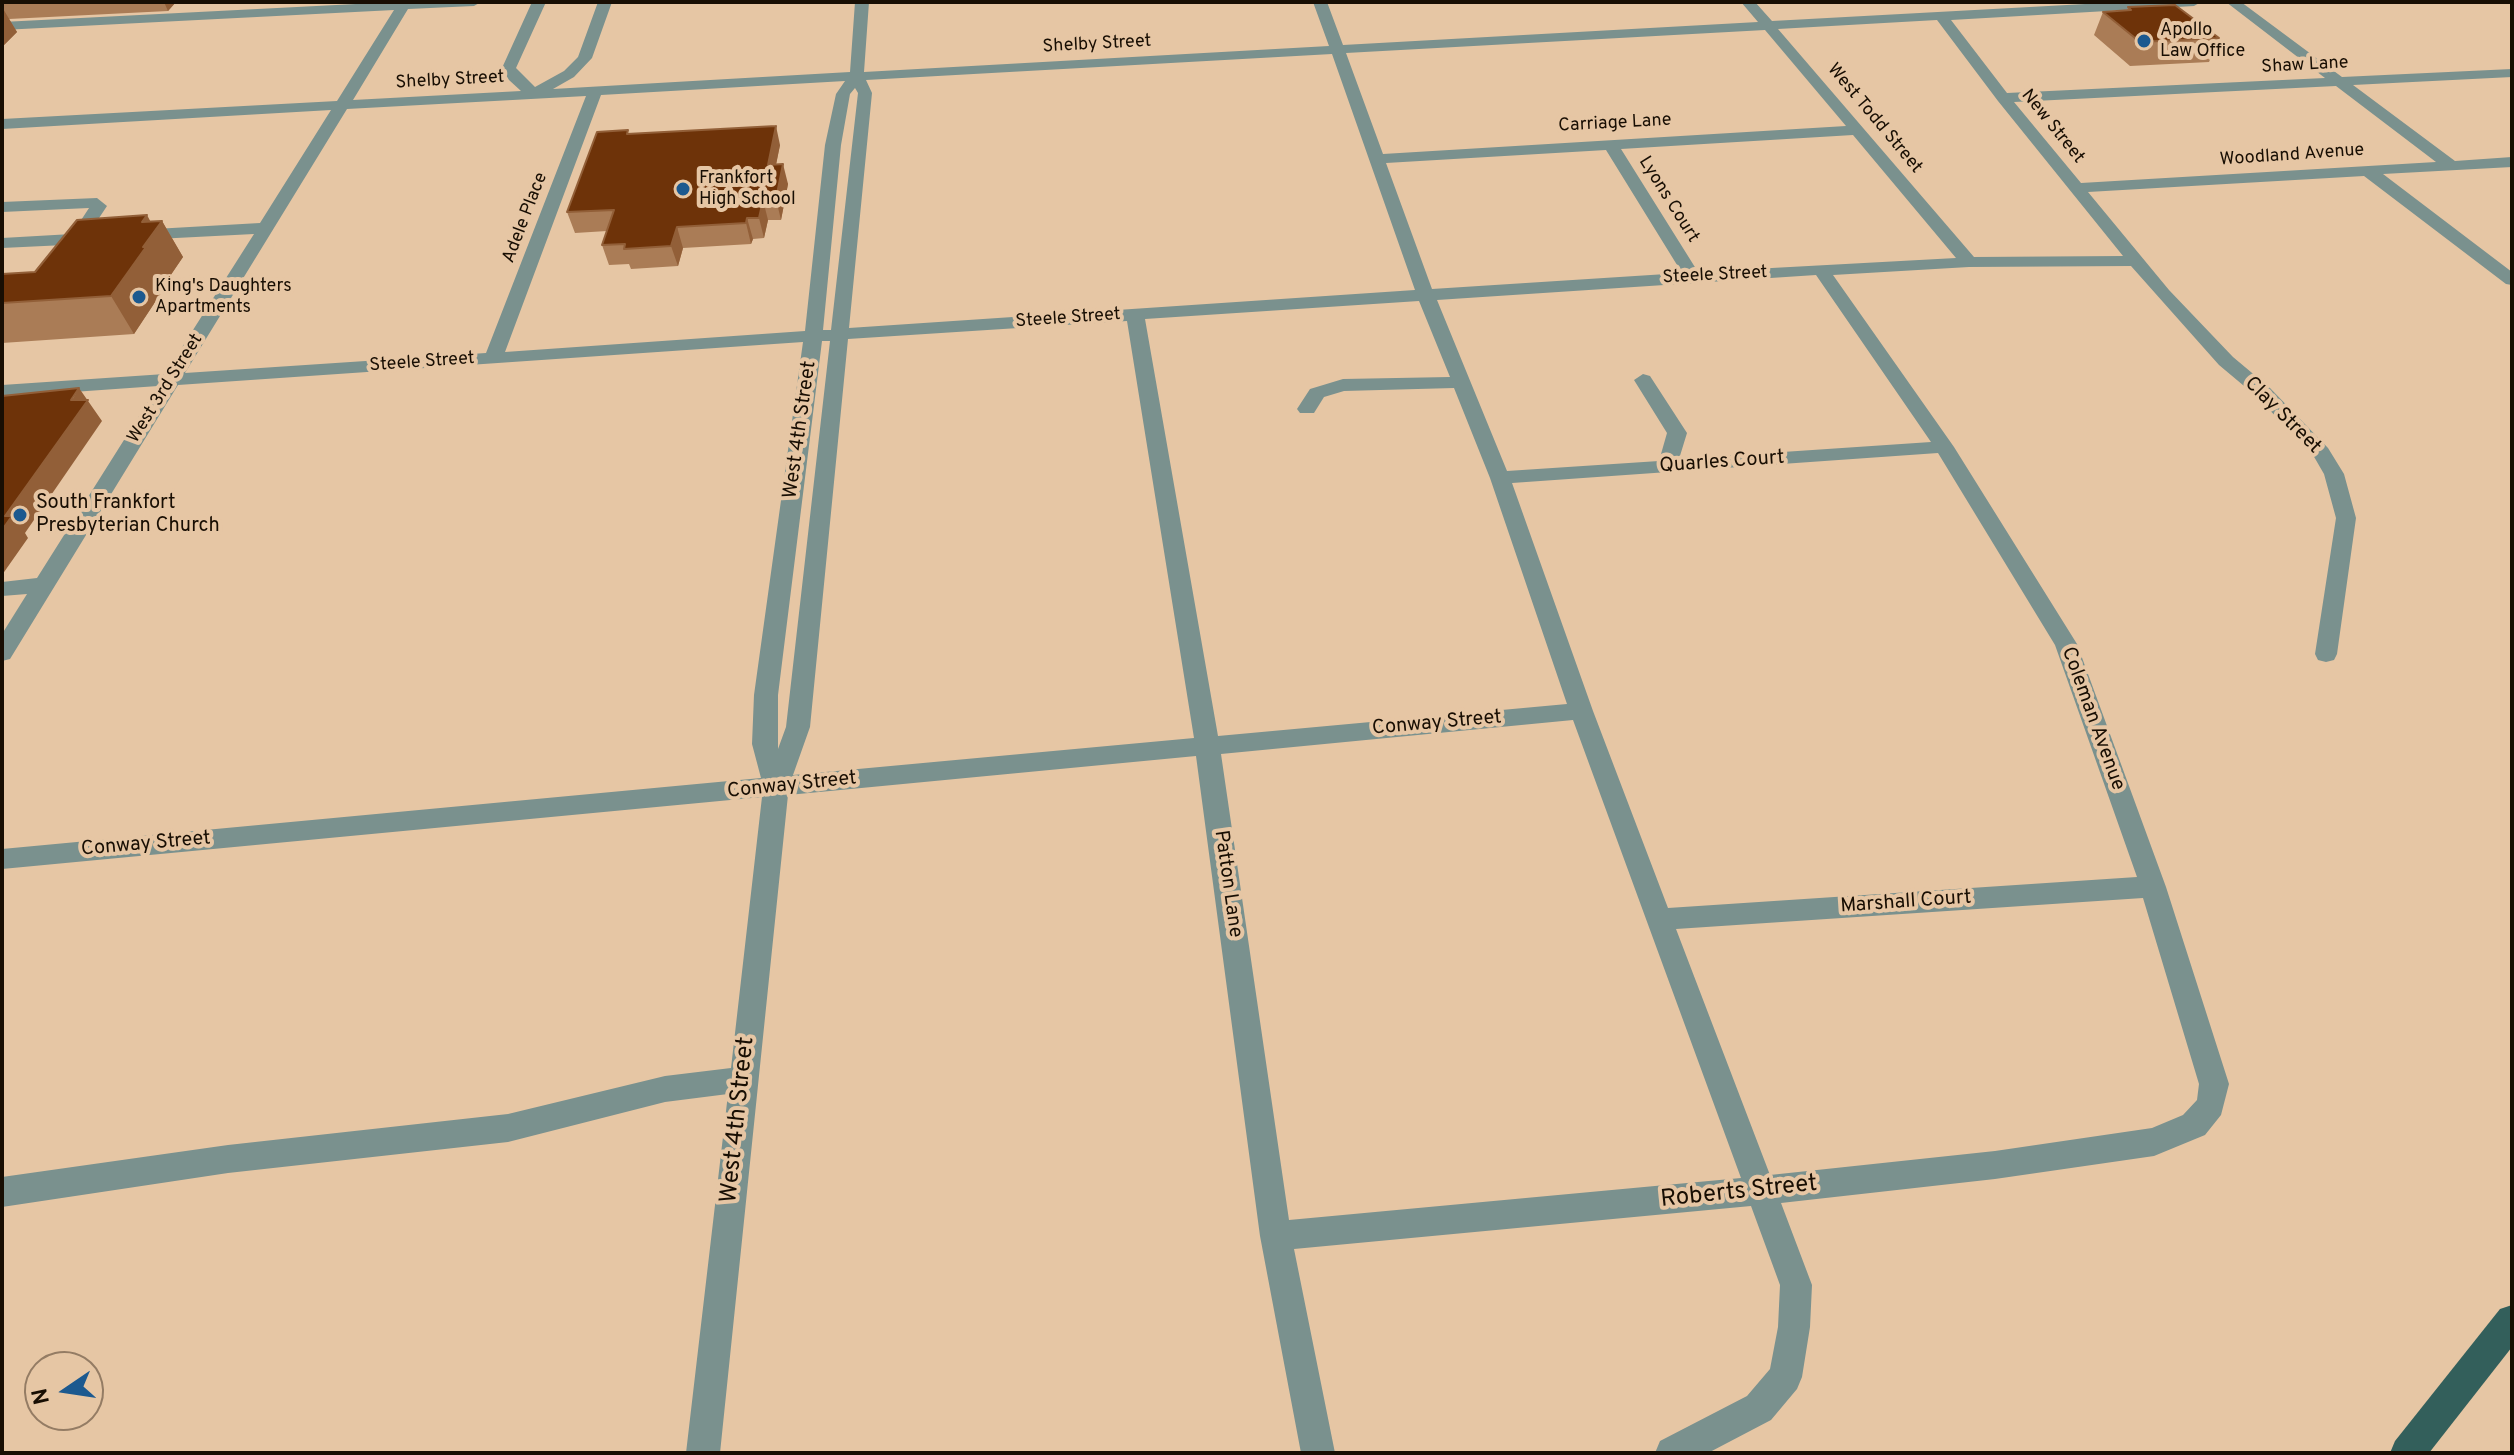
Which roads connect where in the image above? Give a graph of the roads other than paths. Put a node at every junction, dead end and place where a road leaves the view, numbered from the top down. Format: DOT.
graph roads {
  1 [pos="192,2"];
  2 [pos="474,2"];
  3 [pos="539,2"];
  4 [pos="605,2"];
  5 [pos="862,2"];
  6 [pos="1320,2"];
  7 [pos="1748,2"];
  8 [pos="1916,2"];
  9 [pos="2194,2"];
  10 [pos="2233,2"];
  11 [pos="405,4"];
  12 [pos="1935,16"];
  13 [pos="179,18"];
  14 [pos="1768,25"];
  15 [pos="2,26"];
  16 [pos="1337,50"];
  17 [pos="2512,73"];
  18 [pos="857,76"];
  19 [pos="2340,82"];
  20 [pos="595,91"];
  21 [pos="534,94"];
  22 [pos="2003,98"];
  23 [pos="343,105"];
  24 [pos="2,124"];
  25 [pos="1858,130"];
  26 [pos="1610,144"];
  27 [pos="1375,159"];
  28 [pos="2512,162"];
  29 [pos="2452,166"];
  30 [pos="2368,171"];
  31 [pos="2075,188"];
  32 [pos="2,207"];
  33 [pos="266,228"];
  34 [pos="78,239"];
  35 [pos="2,243"];
  36 [pos="2135,261"];
  37 [pos="60,262"];
  38 [pos="1969,262"];
  39 [pos="1821,270"];
  40 [pos="1693,277"];
  41 [pos="2512,280"];
  42 [pos="1425,293"];
  43 [pos="1135,314"];
  44 [pos="840,336"];
  45 [pos="813,338"];
  46 [pos="493,359"];
  47 [pos="172,379"];
  48 [pos="1643,380"];
  49 [pos="1463,382"];
  50 [pos="2,391"];
  51 [pos="1307,409"];
  52 [pos="1944,447"];
  53 [pos="1667,466"];
  54 [pos="1500,478"];
  55 [pos="44,585"];
  56 [pos="2,589"];
  57 [pos="2,653"];
  58 [pos="2326,654"];
  59 [pos="1581,711"];
  60 [pos="1207,744"];
  61 [pos="776,787"];
  62 [pos="2,859"];
  63 [pos="2153,887"];
  64 [pos="1660,919"];
  65 [pos="744,1079"];
  66 [pos="2196,1123"];
  67 [pos="1760,1191"];
  68 [pos="2,1192"];
  69 [pos="1276,1236"];
  70 [pos="2512,1321"];
  71 [pos="703,1453"];
  72 [pos="1318,1453"];
  73 [pos="1672,1453"];
  74 [pos="2407,1453"];
  1 -- 13 [label="street"];
  2 -- 11 [label="street"];
  3 -- 21 [label="street"];
  4 -- 21 [label="street"];
  5 -- 18 [label="street, West 4th Street"];
  6 -- 16 [label="street"];
  7 -- 14 [label="street, West Todd Street"];
  8 -- 12 [label="street, New Street"];
  9 -- 12 [label="street, Shelby Street"];
  10 -- 19 [label="street"];
  11 -- 13 [label="street"];
  11 -- 23 [label="street, West 3rd Street"];
  12 -- 14 [label="street, Shelby Street"];
  12 -- 22 [label="street, New Street"];
  13 -- 15 [label="street"];
  14 -- 16 [label="street, Shelby Street"];
  14 -- 25 [label="street, West Todd Street"];
  16 -- 18 [label="street, Shelby Street"];
  16 -- 27 [label="street"];
  17 -- 19 [label="street, Shaw Lane"];
  18 -- 20 [label="street, Shelby Street"];
  18 -- 44 [label="street, West 4th Street"];
  18 -- 45 [label="street, West 4th Street"];
  19 -- 22 [label="street, Shaw Lane"];
  19 -- 29 [label="street"];
  20 -- 21 [label="street, Shelby Street"];
  20 -- 46 [label="street, Adele Place"];
  21 -- 23 [label="street, Shelby Street"];
  22 -- 31 [label="street, New Street"];
  23 -- 24 [label="street, Shelby Street"];
  23 -- 33 [label="street, West 3rd Street"];
  25 -- 26 [label="street, Carriage Lane"];
  25 -- 38 [label="street, West Todd Street"];
  26 -- 27 [label="street, Carriage Lane"];
  26 -- 40 [label="street, Lyons Court"];
  27 -- 42 [label="street"];
  28 -- 29 [label="street, Woodland Avenue"];
  29 -- 30 [label="street, Woodland Avenue"];
  30 -- 31 [label="street, Woodland Avenue"];
  30 -- 41 [label="street"];
  31 -- 36 [label="street, New Street"];
  32 -- 34 [label="street"];
  33 -- 34 [label="street"];
  33 -- 47 [label="street, West 3rd Street"];
  34 -- 35 [label="street"];
  34 -- 37 [label="street"];
  36 -- 38 [label="street, Steele Street"];
  36 -- 58 [label="street, Clay Street"];
  38 -- 39 [label="street, Steele Street"];
  39 -- 40 [label="street, Steele Street"];
  39 -- 52 [label="street, Coleman Avenue"];
  40 -- 42 [label="street, Steele Street"];
  42 -- 43 [label="street, Steele Street"];
  42 -- 49 [label="street"];
  43 -- 44 [label="street, Steele Street"];
  43 -- 60 [label="street, Patton Lane"];
  44 -- 45 [label="street, Steele Street"];
  44 -- 61 [label="street, West 4th Street"];
  45 -- 46 [label="street, Steele Street"];
  45 -- 61 [label="street, West 4th Street"];
  46 -- 47 [label="street, Steele Street"];
  47 -- 50 [label="street, Steele Street"];
  47 -- 55 [label="street, West 3rd Street"];
  48 -- 53 [label="street"];
  49 -- 51 [label="street"];
  49 -- 54 [label="street"];
  52 -- 53 [label="street, Quarles Court"];
  52 -- 63 [label="street, Coleman Avenue"];
  53 -- 54 [label="street, Quarles Court"];
  54 -- 59 [label="street"];
  55 -- 56 [label="street"];
  55 -- 57 [label="street, West 3rd Street"];
  59 -- 60 [label="street, Conway Street"];
  59 -- 64 [label="street"];
  60 -- 61 [label="street, Conway Street"];
  60 -- 69 [label="street, Patton Lane"];
  61 -- 62 [label="street, Conway Street"];
  61 -- 65 [label="street, West 4th Street"];
  63 -- 64 [label="street, Marshall Court"];
  63 -- 66 [label="street, Coleman Avenue"];
  64 -- 67 [label="street"];
  65 -- 68 [label="street"];
  65 -- 71 [label="street, West 4th Street"];
  66 -- 67 [label="street, Roberts Street"];
  67 -- 69 [label="street, Roberts Street"];
  67 -- 73 [label="street"];
  69 -- 72 [label="street, Patton Lane"];
  70 -- 74 [label="main road"];
}
